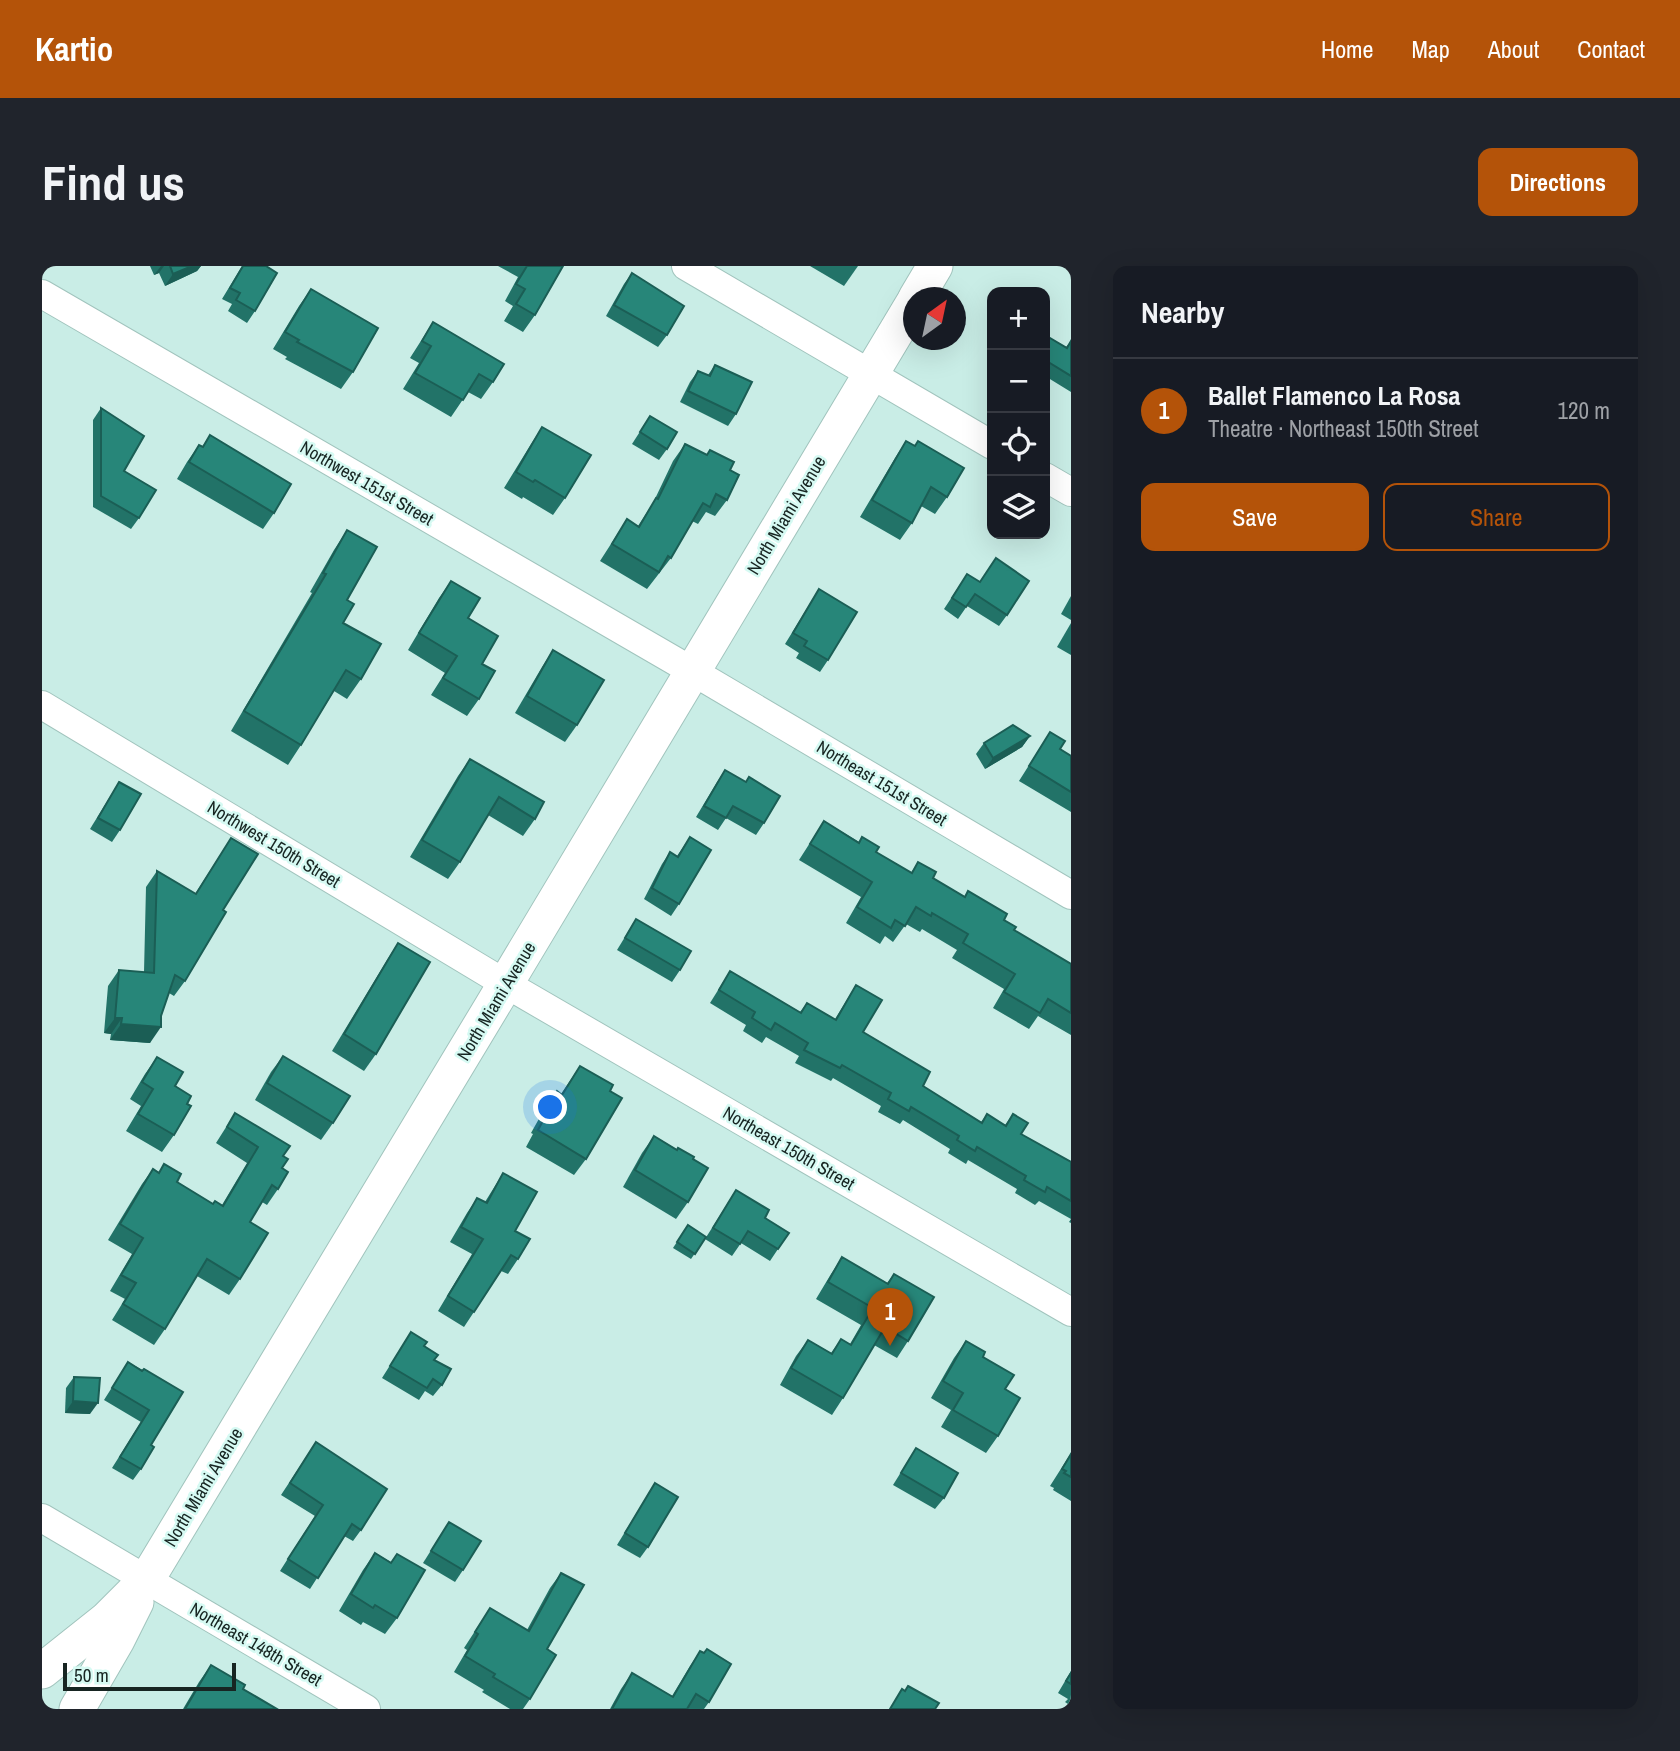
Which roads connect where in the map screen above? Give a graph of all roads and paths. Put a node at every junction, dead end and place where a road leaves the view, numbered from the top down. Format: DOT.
graph roads {
  1 [pos="686,266"];
  2 [pos="935,266"];
  3 [pos="923,287"];
  4 [pos="42,294"];
  5 [pos="903,320"];
  6 [pos="871,373"];
  7 [pos="987,442"];
  8 [pos="1050,480"];
  9 [pos="1071,492"];
  10 [pos="692,672"];
  11 [pos="42,705"];
  12 [pos="1071,895"];
  13 [pos="506,984"];
  14 [pos="1071,1312"];
  15 [pos="42,1518"];
  16 [pos="147,1579"];
  17 [pos="42,1671"];
  18 [pos="76,1709"];
  19 [pos="366,1709"];
  1 -- 6 [label="street"];
  2 -- 3 [label="street, North Miami Avenue"];
  4 -- 10 [label="street, Northwest 151st Street"];
  5 -- 6 [label="street, North Miami Avenue"];
  6 -- 7 [label="street"];
  6 -- 10 [label="street, North Miami Avenue"];
  8 -- 9 [label="street"];
  10 -- 12 [label="street, Northeast 151st Street"];
  10 -- 13 [label="street, North Miami Avenue"];
  11 -- 13 [label="street, Northwest 150th Street"];
  13 -- 14 [label="street, Northeast 150th Street"];
  13 -- 16 [label="street, North Miami Avenue"];
  15 -- 16 [label="street, Northeast 148th Street"];
  16 -- 17 [label="street, North Miami Avenue"];
  16 -- 18 [label="street"];
  16 -- 19 [label="street, Northeast 148th Street"];
}
